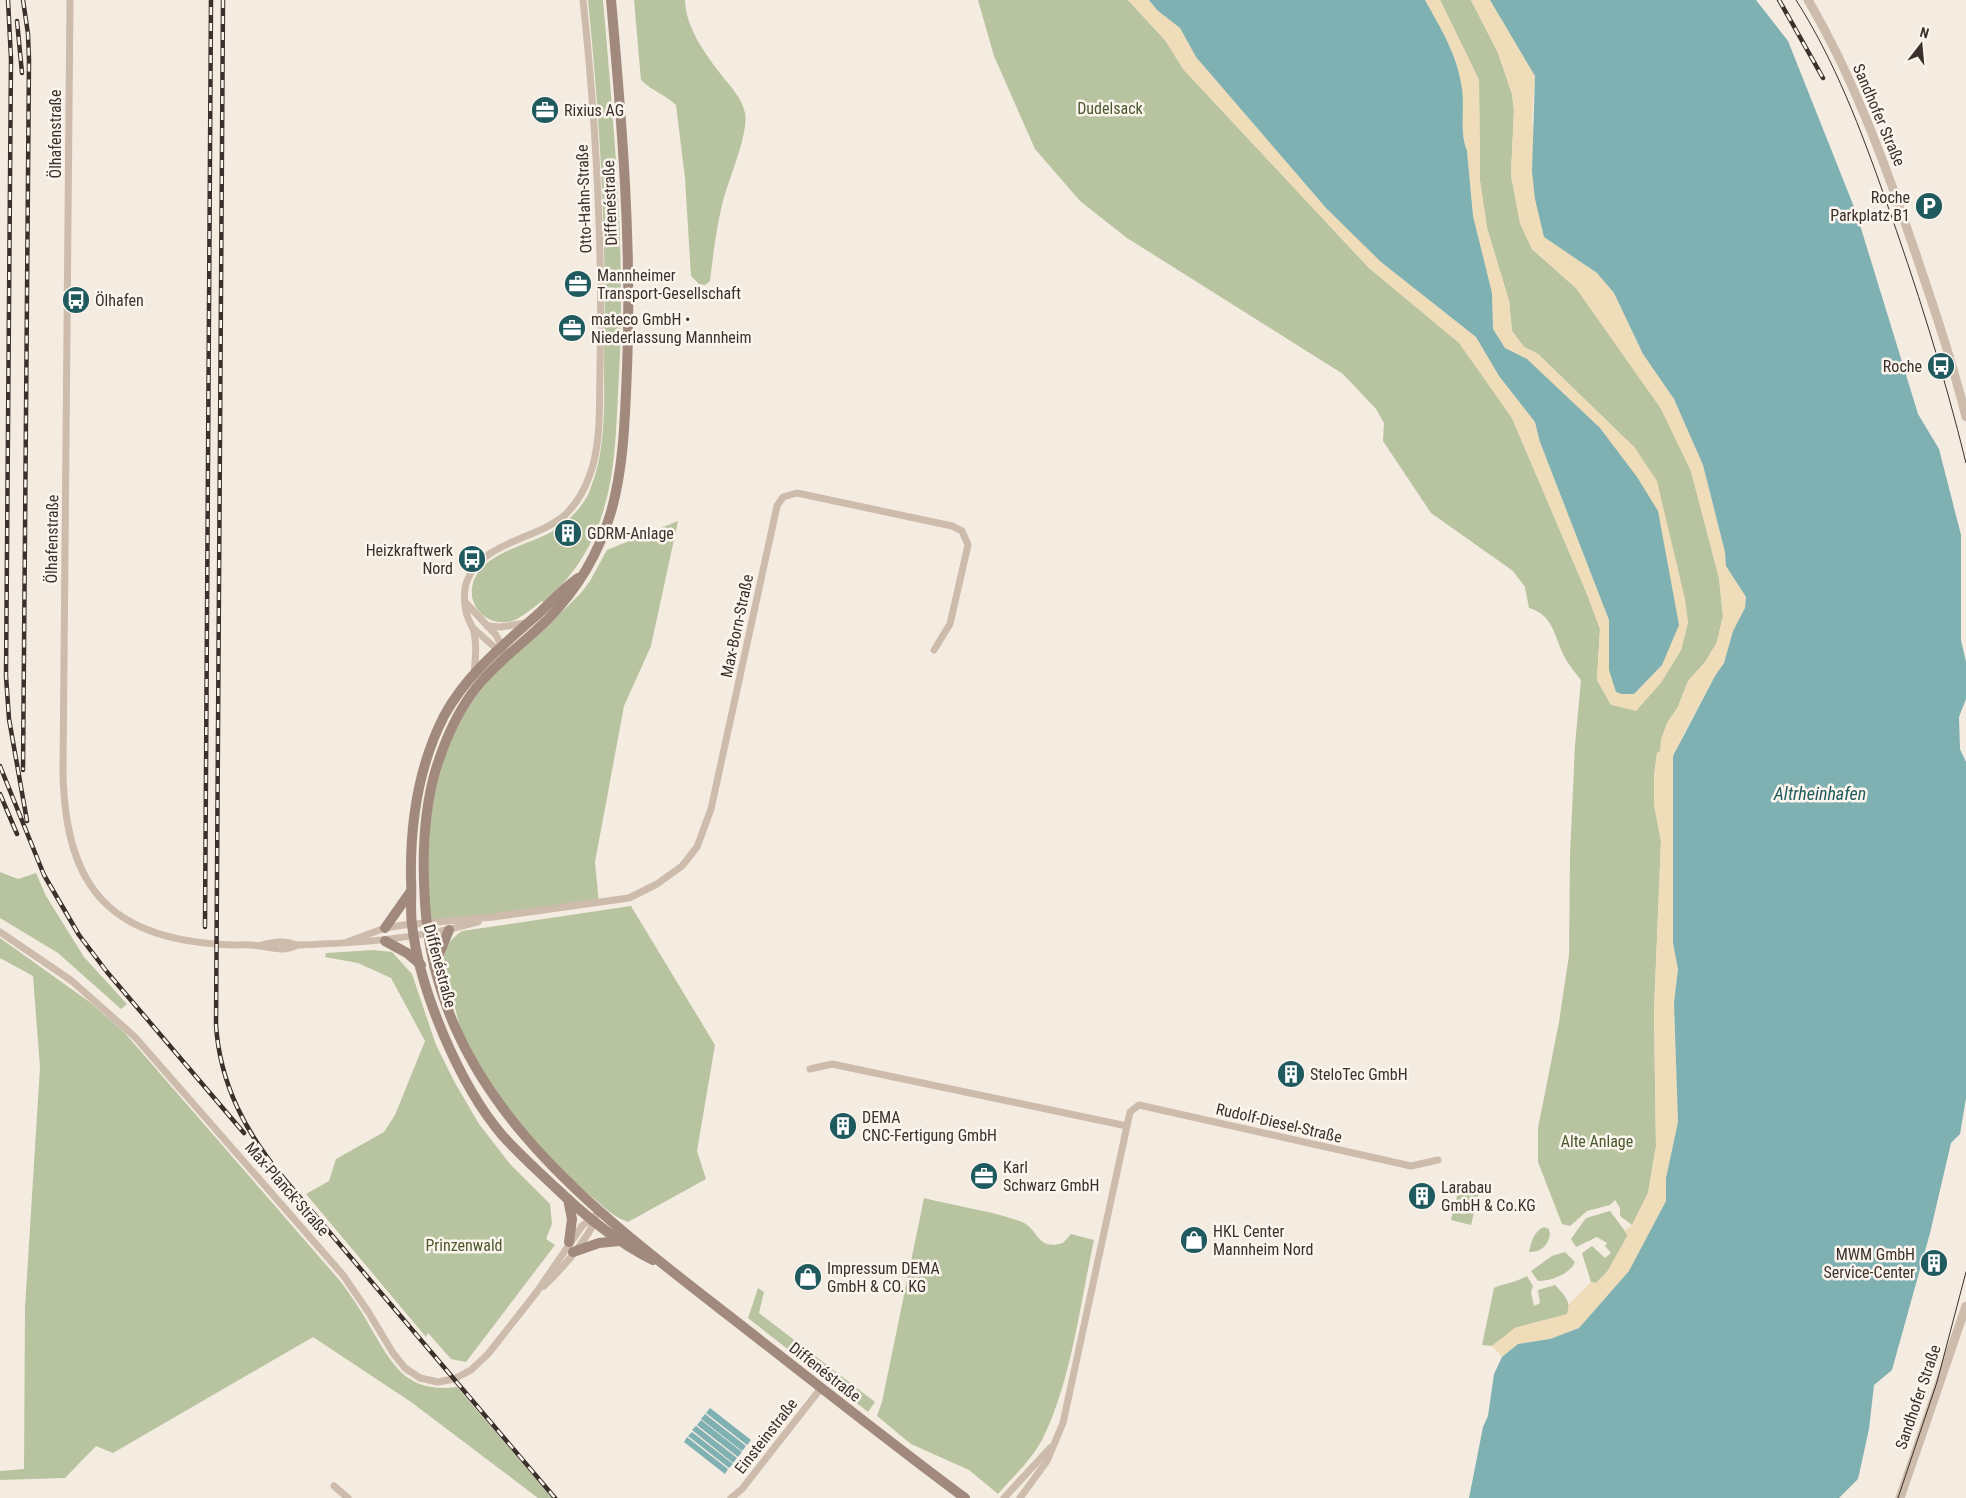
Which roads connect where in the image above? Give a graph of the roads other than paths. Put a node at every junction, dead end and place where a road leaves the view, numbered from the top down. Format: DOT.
graph roads {
  1 [pos="70,0"];
  2 [pos="583,0"];
  3 [pos="611,0"];
  4 [pos="1808,0"];
  5 [pos="1966,417"];
  6 [pos="580,576"];
  7 [pos="466,603"];
  8 [pos="529,622"];
  9 [pos="487,626"];
  10 [pos="474,630"];
  11 [pos="500,648"];
  12 [pos="934,650"];
  13 [pos="507,656"];
  14 [pos="474,673"];
  15 [pos="412,890"];
  16 [pos="493,917"];
  17 [pos="412,924"];
  18 [pos="385,928"];
  19 [pos="426,928"];
  20 [pos="449,930"];
  21 [pos="0,932"];
  22 [pos="414,936"];
  23 [pos="385,941"];
  24 [pos="347,942"];
  25 [pos="421,965"];
  26 [pos="434,967"];
  27 [pos="810,1069"];
  28 [pos="1127,1126"];
  29 [pos="1438,1160"];
  30 [pos="568,1200"];
  31 [pos="601,1211"];
  32 [pos="593,1220"];
  33 [pos="620,1241"];
  34 [pos="571,1247"];
  35 [pos="667,1268"];
  36 [pos="536,1293"];
  37 [pos="1966,1306"];
  38 [pos="821,1388"];
  39 [pos="1054,1444"];
  40 [pos="334,1486"];
  41 [pos="348,1498"];
  42 [pos="731,1498"];
  43 [pos="965,1498"];
  44 [pos="1004,1498"];
  45 [pos="1020,1498"];
  46 [pos="1900,1498"];
  1 -- 24 [label="street, Ölhafenstraße"];
  2 -- 7 [label="street, Otto-Hahn-Straße"];
  3 -- 6 [label="main road, Diffenéstraße"];
  4 -- 5 [label="street, Sandhofer Straße"];
  6 -- 8 [label="main road, Diffenéstraße"];
  6 -- 13 [label="main road, Diffenéstraße"];
  7 -- 9 [label="street"];
  7 -- 10 [label="street, Otto-Hahn-Straße"];
  8 -- 9 [label="street"];
  8 -- 11 [label="main road, Diffenéstraße"];
  9 -- 11 [label="street"];
  10 -- 11 [label="street"];
  10 -- 14 [label="street, Otto-Hahn-Straße"];
  11 -- 13 [label="street"];
  11 -- 14 [label="main road, Diffenéstraße"];
  12 -- 16 [label="street, Max-Born-Straße"];
  13 -- 19 [label="main road, Diffenéstraße"];
  14 -- 15 [label="main road, Diffenéstraße"];
  15 -- 17 [label="main road, Diffenéstraße"];
  15 -- 18 [label="main road"];
  16 -- 19 [label="street, Max-Born-Straße"];
  16 -- 20 [label="street, Max-Born-Straße"];
  17 -- 18 [label="street, Ölhafenstraße"];
  17 -- 19 [label="street, Ölhafenstraße"];
  17 -- 22 [label="main road, Diffenéstraße"];
  18 -- 24 [label="street, Ölhafenstraße"];
  19 -- 20 [label="street, Max-Born-Straße"];
  19 -- 22 [label="street, Max-Born-Straße"];
  19 -- 26 [label="main road, Diffenéstraße"];
  20 -- 26 [label="main road"];
  21 -- 36 [label="street, Max-Planck-Straße"];
  22 -- 23 [label="street, Ölhafenstraße"];
  22 -- 25 [label="main road, Diffenéstraße"];
  23 -- 24 [label="street, Ölhafenstraße"];
  23 -- 25 [label="main road"];
  25 -- 30 [label="main road, Diffenéstraße"];
  26 -- 31 [label="main road, Diffenéstraße"];
  27 -- 28 [label="street"];
  28 -- 29 [label="street, Rudolf-Diesel-Straße"];
  28 -- 39 [label="street, Rudolf-Diesel-Straße"];
  30 -- 32 [label="main road, Diffenéstraße"];
  30 -- 34 [label="main road"];
  31 -- 32 [label="street, Max-Planck-Straße"];
  31 -- 35 [label="main road, Diffenéstraße"];
  32 -- 33 [label="main road, Diffenéstraße"];
  32 -- 34 [label="street, Max-Planck-Straße"];
  32 -- 34 [label="street, Max-Planck-Straße"];
  33 -- 34 [label="main road"];
  33 -- 35 [label="main road, Diffenéstraße"];
  34 -- 36 [label="street, Max-Planck-Straße"];
  34 -- 36 [label="street, Max-Planck-Straße"];
  35 -- 38 [label="main road, Diffenéstraße"];
  37 -- 46 [label="street, Sandhofer Straße"];
  38 -- 42 [label="street, Einsteinstraße"];
  38 -- 43 [label="main road, Diffenéstraße"];
  39 -- 44 [label="street, Rudolf-Diesel-Straße"];
  39 -- 45 [label="street, Rudolf-Diesel-Straße"];
  40 -- 41 [label="street"];
}
